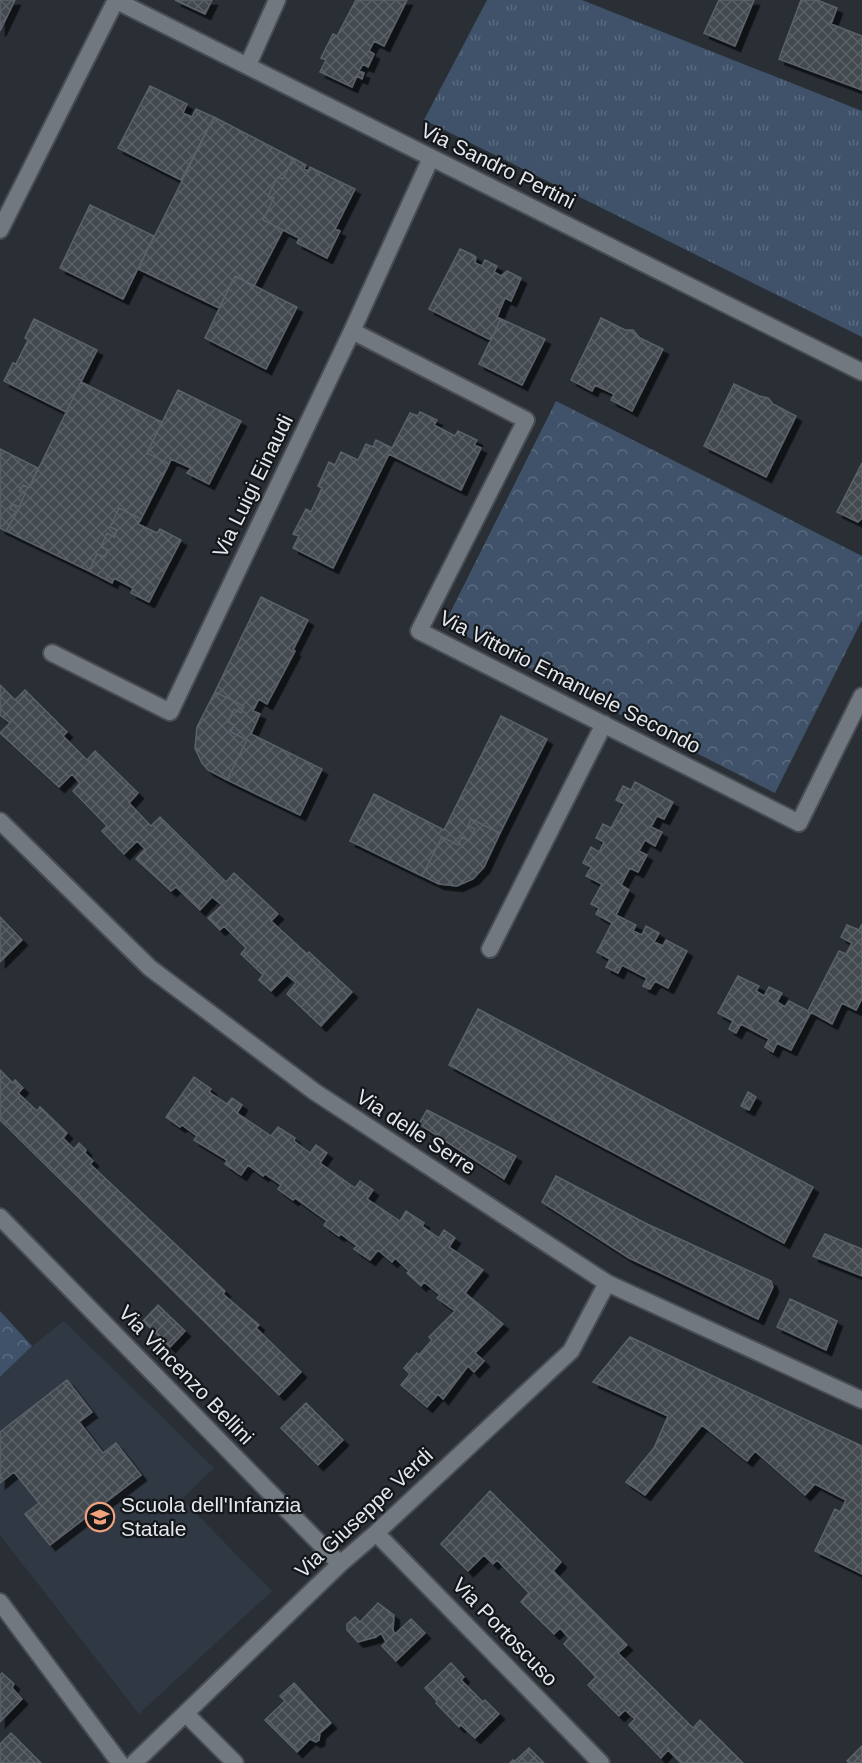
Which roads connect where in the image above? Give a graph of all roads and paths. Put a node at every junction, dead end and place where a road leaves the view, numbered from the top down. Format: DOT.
graph roads {
  1 [pos="115,0"];
  2 [pos="278,0"];
  3 [pos="248,65"];
  4 [pos="431,158"];
  5 [pos="0,230"];
  6 [pos="352,331"];
  7 [pos="862,372"];
  8 [pos="52,653"];
  9 [pos="862,696"];
  10 [pos="604,724"];
  11 [pos="0,821"];
  12 [pos="490,949"];
  13 [pos="0,1218"];
  14 [pos="607,1283"];
  15 [pos="862,1400"];
  16 [pos="376,1533"];
  17 [pos="340,1564"];
  18 [pos="0,1602"];
  19 [pos="186,1714"];
  20 [pos="120,1763"];
  21 [pos="134,1763"];
  22 [pos="235,1763"];
  23 [pos="601,1763"];
  1 -- 3 [label="street, Via Sandro Pertini"];
  1 -- 5 [label="street"];
  2 -- 3 [label="street"];
  3 -- 4 [label="street, Via Sandro Pertini"];
  4 -- 6 [label="street, Via Luigi Einaudi"];
  4 -- 7 [label="street, Via Sandro Pertini"];
  6 -- 8 [label="street, Via Luigi Einaudi"];
  6 -- 10 [label="street, Via Vittorio Emanuele Secondo"];
  9 -- 10 [label="street, Via Vittorio Emanuele Secondo"];
  10 -- 12 [label="street"];
  11 -- 14 [label="street, Via delle Serre"];
  13 -- 17 [label="street, Via Vincenzo Bellini"];
  14 -- 15 [label="street, Via delle Serre"];
  14 -- 16 [label="street, Via Giuseppe Verdi"];
  16 -- 17 [label="street, Via Giuseppe Verdi"];
  16 -- 23 [label="street, Via Portoscuso"];
  17 -- 19 [label="street, Via Giuseppe Verdi"];
  18 -- 20 [label="street"];
  19 -- 21 [label="street, Via Giuseppe Verdi"];
  19 -- 22 [label="street"];
}
